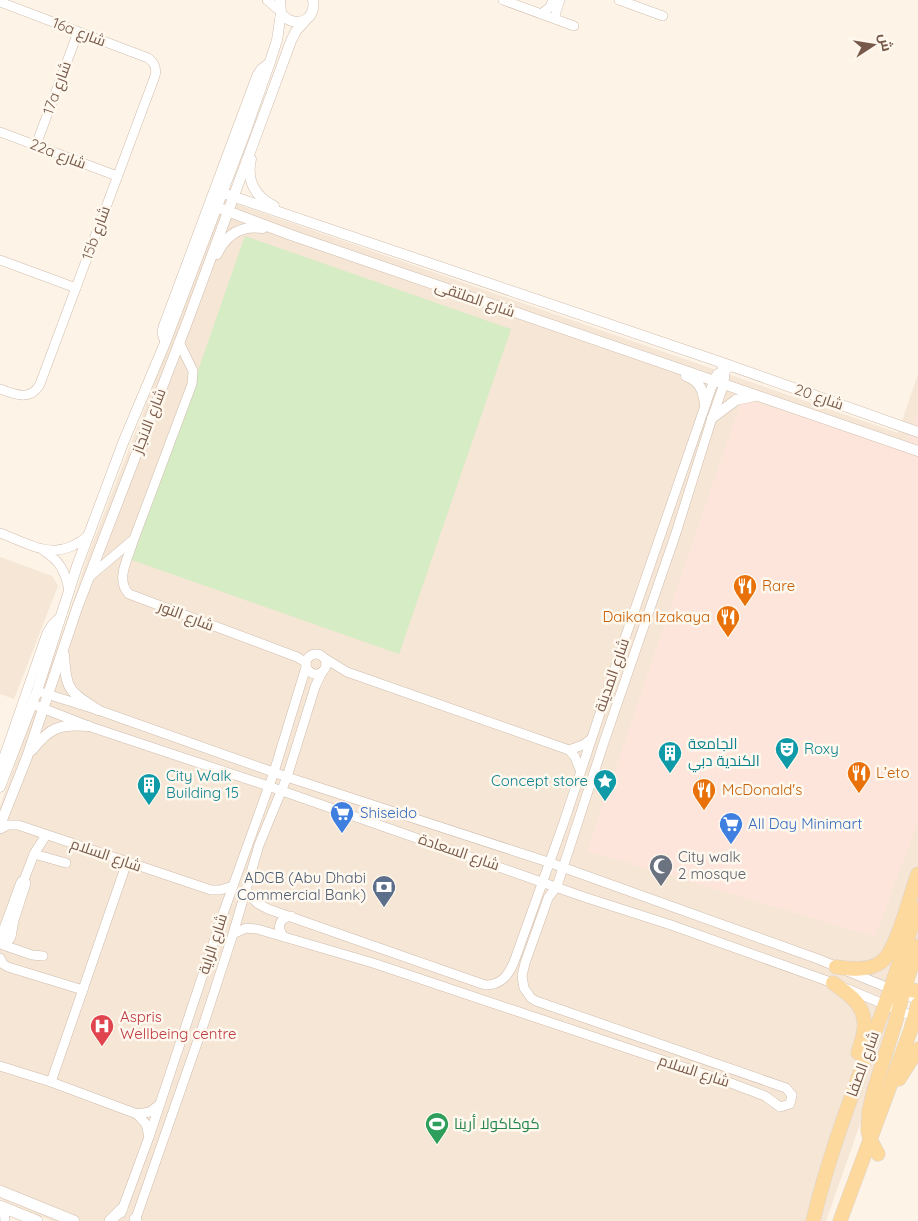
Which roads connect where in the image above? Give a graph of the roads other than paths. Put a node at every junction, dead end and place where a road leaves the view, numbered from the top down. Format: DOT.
graph roads {
  1 [pos="267,0"];
  2 [pos="280,0"];
  3 [pos="313,0"];
  4 [pos="503,0"];
  5 [pos="553,0"];
  6 [pos="560,0"];
  7 [pos="619,0"];
  8 [pos="0,2"];
  9 [pos="281,13"];
  10 [pos="542,14"];
  11 [pos="663,16"];
  12 [pos="556,19"];
  13 [pos="305,21"];
  14 [pos="574,26"];
  15 [pos="78,32"];
  16 [pos="270,62"];
  17 [pos="155,66"];
  18 [pos="272,92"];
  19 [pos="0,132"];
  20 [pos="36,145"];
  21 [pos="116,176"];
  22 [pos="228,195"];
  23 [pos="216,207"];
  24 [pos="227,211"];
  25 [pos="297,218"];
  26 [pos="290,235"];
  27 [pos="0,260"];
  28 [pos="76,288"];
  29 [pos="188,320"];
  30 [pos="179,342"];
  31 [pos="165,343"];
  32 [pos="694,353"];
  33 [pos="664,364"];
  34 [pos="729,367"];
  35 [pos="686,371"];
  36 [pos="712,383"];
  37 [pos="727,388"];
  38 [pos="0,390"];
  39 [pos="757,396"];
  40 [pos="705,404"];
  41 [pos="712,418"];
  42 [pos="918,432"];
  43 [pos="918,451"];
  44 [pos="0,533"];
  45 [pos="89,535"];
  46 [pos="134,539"];
  47 [pos="39,548"];
  48 [pos="88,577"];
  49 [pos="69,590"];
  50 [pos="62,615"];
  51 [pos="63,648"];
  52 [pos="324,658"];
  53 [pos="304,661"];
  54 [pos="323,671"];
  55 [pos="347,672"];
  56 [pos="42,693"];
  57 [pos="32,704"];
  58 [pos="43,708"];
  59 [pos="98,710"];
  60 [pos="88,726"];
  61 [pos="591,738"];
  62 [pos="569,750"];
  63 [pos="27,757"];
  64 [pos="0,768"];
  65 [pos="580,770"];
  66 [pos="274,772"];
  67 [pos="287,777"];
  68 [pos="268,786"];
  69 [pos="0,787"];
  70 [pos="281,791"];
  71 [pos="0,827"];
  72 [pos="46,835"];
  73 [pos="35,851"];
  74 [pos="67,861"];
  75 [pos="127,862"];
  76 [pos="548,862"];
  77 [pos="563,868"];
  78 [pos="918,874"];
  79 [pos="542,881"];
  80 [pos="233,886"];
  81 [pos="557,886"];
  82 [pos="211,890"];
  83 [pos="246,891"];
  84 [pos="918,909"];
  85 [pos="224,911"];
  86 [pos="291,916"];
  87 [pos="234,934"];
  88 [pos="284,937"];
  89 [pos="2,946"];
  90 [pos="918,946"];
  91 [pos="44,956"];
  92 [pos="0,958"];
  93 [pos="525,963"];
  94 [pos="836,967"];
  95 [pos="833,983"];
  96 [pos="890,987"];
  97 [pos="904,988"];
  98 [pos="83,990"];
  99 [pos="918,991"];
  100 [pos="884,1003"];
  101 [pos="917,1010"];
  102 [pos="897,1017"];
  103 [pos="880,1019"];
  104 [pos="918,1049"];
  105 [pos="0,1066"];
  106 [pos="858,1076"];
  107 [pos="51,1082"];
  108 [pos="160,1104"];
  109 [pos="137,1114"];
  110 [pos="169,1124"];
  111 [pos="872,1133"];
  112 [pos="149,1137"];
  113 [pos="878,1154"];
  114 [pos="821,1189"];
  115 [pos="0,1191"];
  116 [pos="2,1207"];
  117 [pos="122,1209"];
  118 [pos="28,1220"];
  119 [pos="135,1220"];
  120 [pos="5,1221"];
  121 [pos="74,1221"];
  122 [pos="110,1221"];
  123 [pos="118,1221"];
  124 [pos="805,1221"];
  125 [pos="813,1221"];
  126 [pos="840,1221"];
  1 -- 9 [label="street"];
  2 -- 9 [label="street, شارع الانجاز"];
  3 -- 13 [label="street, شارع الانجاز"];
  4 -- 10 [label="street"];
  5 -- 10 [label="street"];
  6 -- 12 [label="street"];
  7 -- 11 [label="street"];
  8 -- 15 [label="street, 16a شارع"];
  9 -- 13 [label="street"];
  9 -- 16 [label="street, شارع الانجاز"];
  10 -- 12 [label="street"];
  12 -- 14 [label="street"];
  13 -- 18 [label="street, شارع الانجاز"];
  15 -- 17 [label="street, 16a شارع"];
  15 -- 20 [label="street, 17a شارع"];
  16 -- 22 [label="street, شارع الانجاز"];
  16 -- 31 [label="street"];
  17 -- 21 [label="street, 15b شارع"];
  18 -- 22 [label="street, شارع الانجاز"];
  18 -- 25 [label="street"];
  19 -- 20 [label="street, 22a شارع"];
  20 -- 21 [label="street, 22a شارع"];
  21 -- 28 [label="street, 15b شارع"];
  22 -- 23 [label="street, شارع الانجاز"];
  22 -- 24 [label="street, شارع الانجاز"];
  22 -- 25 [label="street, شارع الملتقى"];
  23 -- 24 [label="street, شارع الملتقى"];
  23 -- 31 [label="street, شارع الانجاز"];
  24 -- 26 [label="street, شارع الملتقى"];
  24 -- 29 [label="street, شارع الانجاز"];
  25 -- 32 [label="street, شارع الملتقى"];
  26 -- 29 [label="street"];
  26 -- 33 [label="street, شارع الملتقى"];
  27 -- 28 [label="street"];
  28 -- 38 [label="street, 15b شارع"];
  29 -- 30 [label="street, شارع الانجاز"];
  30 -- 46 [label="street, شارع النور"];
  30 -- 48 [label="street, شارع الانجاز"];
  31 -- 45 [label="street, شارع الانجاز"];
  32 -- 34 [label="street, شارع الملتقى"];
  32 -- 35 [label="street"];
  33 -- 35 [label="street, شارع الملتقى"];
  33 -- 40 [label="street"];
  34 -- 36 [label="street, شارع المدينة"];
  34 -- 37 [label="street, شارع المدينة"];
  34 -- 37 [label="street"];
  34 -- 42 [label="street, شارع 20"];
  35 -- 36 [label="street, شارع الملتقى"];
  36 -- 37 [label="street, شارع الملتقى"];
  36 -- 40 [label="street, شارع المدينة"];
  37 -- 39 [label="street, شارع 20"];
  37 -- 41 [label="street, شارع المدينة"];
  39 -- 41 [label="street"];
  39 -- 43 [label="street, شارع 20"];
  40 -- 61 [label="street, شارع المدينة"];
  41 -- 77 [label="street, شارع المدينة"];
  44 -- 47 [label="street"];
  45 -- 47 [label="street"];
  45 -- 49 [label="street, شارع الانجاز"];
  46 -- 48 [label="street"];
  46 -- 53 [label="street, شارع النور"];
  47 -- 49 [label="street"];
  48 -- 51 [label="street, شارع الانجاز"];
  49 -- 50 [label="street, شارع الانجاز"];
  50 -- 56 [label="street, شارع الانجاز"];
  50 -- 64 [label="street, شارع الانجاز"];
  51 -- 56 [label="street, شارع الانجاز"];
  51 -- 59 [label="street"];
  52 -- 53 [label="street"];
  52 -- 54 [label="street"];
  52 -- 55 [label="street"];
  53 -- 54 [label="street"];
  53 -- 66 [label="street, شارع الراية"];
  54 -- 55 [label="street"];
  54 -- 67 [label="street, شارع الراية"];
  55 -- 62 [label="street"];
  56 -- 57 [label="street, شارع الانجاز"];
  56 -- 58 [label="street, شارع الانجاز"];
  56 -- 59 [label="street, شارع السعادة"];
  57 -- 58 [label="street, شارع السعادة"];
  57 -- 69 [label="street, شارع الانجاز"];
  58 -- 60 [label="street, شارع السعادة"];
  58 -- 63 [label="street, شارع الانجاز"];
  59 -- 66 [label="street, شارع السعادة"];
  60 -- 63 [label="street"];
  60 -- 68 [label="street, شارع السعادة"];
  61 -- 62 [label="street"];
  61 -- 65 [label="street, شارع المدينة"];
  62 -- 65 [label="street"];
  63 -- 71 [label="street, شارع الانجاز"];
  65 -- 76 [label="street, شارع المدينة"];
  66 -- 67 [label="street, شارع السعادة"];
  66 -- 68 [label="street, شارع الراية"];
  67 -- 70 [label="street, شارع الراية"];
  67 -- 76 [label="street, شارع السعادة"];
  68 -- 70 [label="street, شارع السعادة"];
  68 -- 80 [label="street, شارع الراية"];
  70 -- 79 [label="street, شارع السعادة"];
  70 -- 83 [label="street, شارع الراية"];
  71 -- 72 [label="street, شارع السلام"];
  72 -- 73 [label="street"];
  72 -- 75 [label="street, شارع السلام"];
  73 -- 74 [label="street"];
  73 -- 89 [label="street"];
  75 -- 82 [label="street, شارع السلام"];
  75 -- 98 [label="street"];
  76 -- 77 [label="street, شارع السعادة"];
  76 -- 79 [label="street, شارع المدينة"];
  77 -- 81 [label="street, شارع المدينة"];
  77 -- 94 [label="street, شارع السعادة"];
  78 -- 94 [label="main road"];
  79 -- 81 [label="street, شارع السعادة"];
  79 -- 86 [label="street, شارع المدينة"];
  80 -- 82 [label="street, شارع السلام"];
  80 -- 85 [label="street, شارع الراية"];
  81 -- 93 [label="street, شارع المدينة"];
  81 -- 95 [label="street, شارع السعادة"];
  82 -- 85 [label="street"];
  83 -- 86 [label="street"];
  83 -- 87 [label="street, شارع الراية"];
  84 -- 96 [label="main road, شارع الصفا"];
  85 -- 108 [label="street, شارع الراية"];
  86 -- 88 [label="street"];
  87 -- 88 [label="street, شارع السلام"];
  87 -- 110 [label="street, شارع الراية"];
  88 -- 93 [label="street, شارع السلام"];
  89 -- 91 [label="street"];
  90 -- 97 [label="main road"];
  92 -- 98 [label="street"];
  94 -- 96 [label="street, شارع السعادة"];
  95 -- 100 [label="street, شارع السعادة"];
  95 -- 106 [label="main road"];
  96 -- 97 [label="street, شارع السعادة"];
  96 -- 100 [label="main road, شارع الصفا"];
  97 -- 99 [label="main road"];
  97 -- 101 [label="street, شارع السعادة"];
  97 -- 102 [label="main road"];
  98 -- 107 [label="street"];
  100 -- 102 [label="street, شارع السعادة"];
  100 -- 103 [label="main road, شارع الصفا"];
  101 -- 102 [label="street, شارع السعادة"];
  101 -- 111 [label="main road"];
  102 -- 103 [label="main road"];
  102 -- 111 [label="main road"];
  103 -- 106 [label="main road, شارع الصفا"];
  104 -- 111 [label="main road"];
  105 -- 107 [label="street"];
  106 -- 114 [label="main road, شارع الصفا"];
  107 -- 109 [label="street"];
  108 -- 109 [label="street"];
  108 -- 110 [label="street"];
  108 -- 112 [label="street, شارع الراية"];
  109 -- 112 [label="street"];
  110 -- 119 [label="street, شارع الراية"];
  111 -- 113 [label="main road"];
  111 -- 126 [label="main road"];
  112 -- 117 [label="street, شارع الراية"];
  114 -- 124 [label="main road"];
  114 -- 125 [label="main road, شارع الصفا"];
  115 -- 121 [label="main road"];
  116 -- 118 [label="main road"];
  116 -- 120 [label="street"];
  117 -- 122 [label="main road"];
  117 -- 123 [label="street, شارع الراية"];
}
